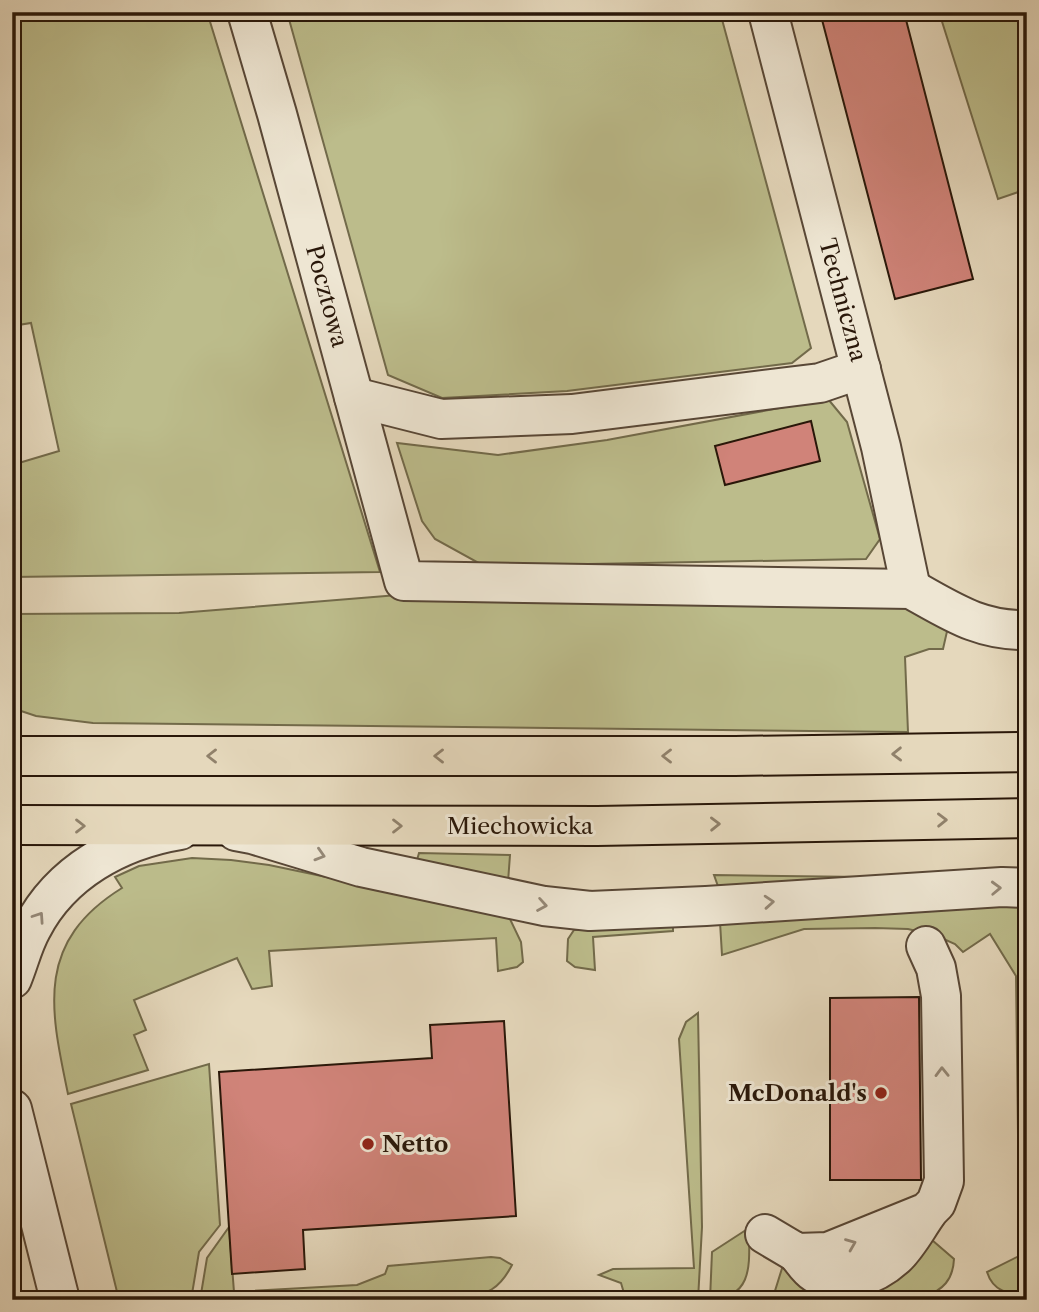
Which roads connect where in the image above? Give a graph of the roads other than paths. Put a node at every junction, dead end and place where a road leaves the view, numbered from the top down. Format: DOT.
graph roads {
  1 [pos="247,12"];
  2 [pos="768,12"];
  3 [pos="861,369"];
  4 [pos="354,397"];
  5 [pos="911,589"];
  6 [pos="1027,630"];
  7 [pos="1027,752"];
  8 [pos="12,755"];
  9 [pos="1027,818"];
  10 [pos="12,825"];
  11 [pos="206,826"];
  12 [pos="1027,888"];
  13 [pos="926,946"];
  14 [pos="12,979"];
  15 [pos="12,1109"];
  16 [pos="781,1243"];
  17 [pos="60,1300"];
  1 -- 4 [label="street, Pocztowa"];
  2 -- 3 [label="street, Techniczna"];
  3 -- 4 [label="street"];
  3 -- 5 [label="street, Techniczna"];
  4 -- 5 [label="street, Pocztowa"];
  5 -- 6 [label="street"];
  7 -- 8 [label="main road, one-way"];
  11 -- 9 [label="main road, Miechowicka, one-way"];
  10 -- 11 [label="main road, Miechowicka, one-way"];
  11 -- 12 [label="street, one-way"];
  14 -- 11 [label="street, one-way"];
  16 -- 13 [label="street, one-way"];
  15 -- 17 [label="street"];
}
